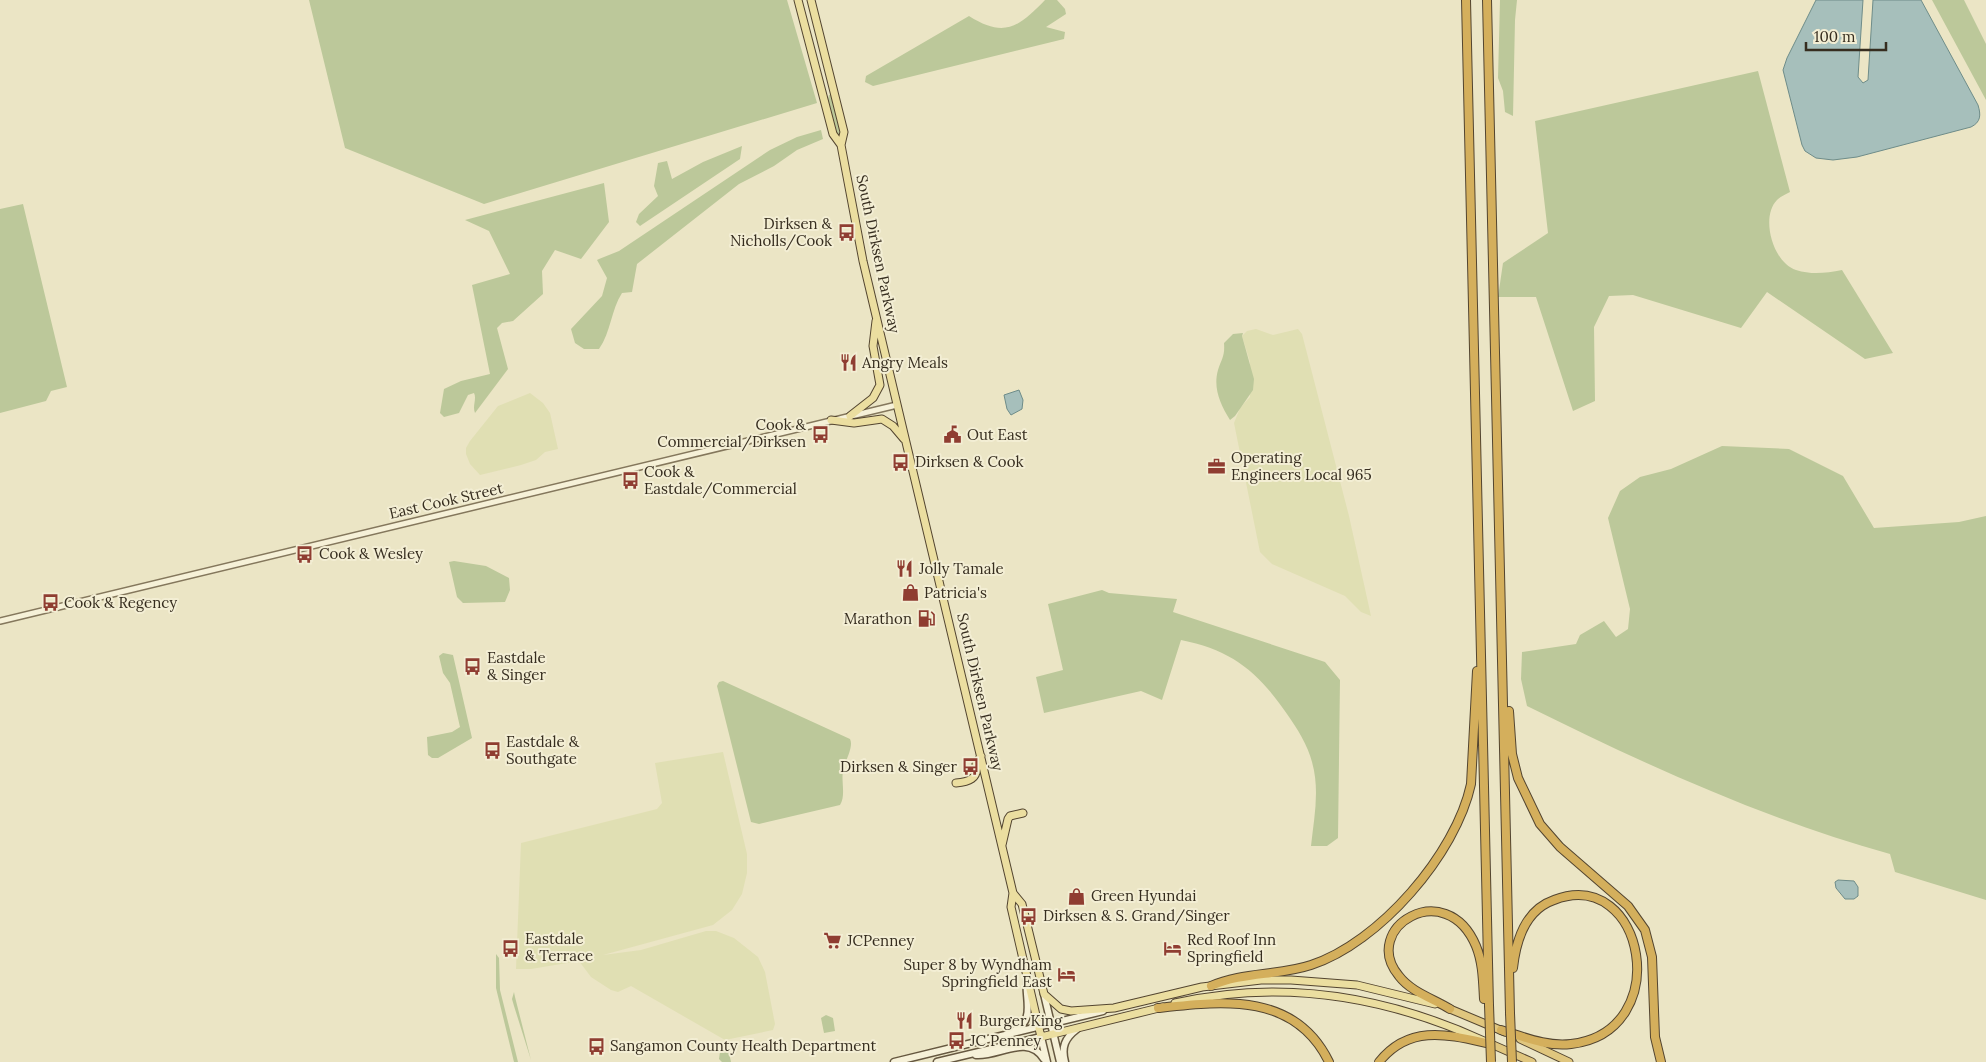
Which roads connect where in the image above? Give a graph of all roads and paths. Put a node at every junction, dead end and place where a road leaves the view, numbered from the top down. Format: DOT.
graph roads {
  1 [pos="798,0"];
  2 [pos="811,0"];
  3 [pos="1466,0"];
  4 [pos="1487,0"];
  5 [pos="1491,0"];
  6 [pos="1488,48"];
  7 [pos="841,145"];
  8 [pos="876,316"];
  9 [pos="897,405"];
  10 [pos="850,416"];
  11 [pos="832,420"];
  12 [pos="906,441"];
  13 [pos="1480,602"];
  14 [pos="0,621"];
  15 [pos="1502,653"];
  16 [pos="981,756"];
  17 [pos="956,783"];
  18 [pos="1023,813"];
  19 [pos="1002,848"];
  20 [pos="1013,893"];
  21 [pos="1027,979"];
  22 [pos="1211,986"];
  23 [pos="1044,994"];
  24 [pos="1510,997"];
  25 [pos="1487,1003"];
  26 [pos="1114,1008"];
  27 [pos="1158,1008"];
  28 [pos="1450,1009"];
  29 [pos="1051,1024"];
  30 [pos="1039,1027"];
  31 [pos="1079,1027"];
  32 [pos="1501,1030"];
  33 [pos="1053,1034"];
  34 [pos="1003,1036"];
  35 [pos="1041,1037"];
  36 [pos="1491,1044"];
  37 [pos="970,1054"];
  38 [pos="1512,1061"];
  39 [pos="894,1062"];
  40 [pos="938,1062"];
  41 [pos="1046,1062"];
  42 [pos="1060,1062"];
  43 [pos="1065,1062"];
  44 [pos="1329,1062"];
  45 [pos="1379,1062"];
  46 [pos="1491,1062"];
  47 [pos="1532,1062"];
  48 [pos="1569,1062"];
  49 [pos="1661,1062"];
  1 -- 7 [label="main road, South Dirksen Parkway"];
  2 -- 7 [label="main road, South Dirksen Parkway"];
  3 -- 13 [label="highway"];
  4 -- 6 [label="highway"];
  5 -- 6 [label="highway"];
  6 -- 15 [label="highway"];
  7 -- 8 [label="main road, South Dirksen Parkway"];
  8 -- 9 [label="main road, South Dirksen Parkway"];
  8 -- 10 [label="main road"];
  9 -- 10 [label="street, East Cook Street"];
  9 -- 12 [label="main road, South Dirksen Parkway"];
  10 -- 11 [label="street, East Cook Street"];
  11 -- 12 [label="main road"];
  11 -- 14 [label="street, East Cook Street"];
  12 -- 16 [label="main road, South Dirksen Parkway"];
  13 -- 22 [label="highway"];
  13 -- 25 [label="highway"];
  15 -- 24 [label="highway"];
  15 -- 49 [label="highway"];
  16 -- 17 [label="main road"];
  16 -- 19 [label="main road, South Dirksen Parkway"];
  18 -- 19 [label="main road"];
  19 -- 20 [label="main road, South Dirksen Parkway"];
  20 -- 21 [label="main road, South Dirksen Parkway"];
  20 -- 23 [label="main road, South Dirksen Parkway"];
  21 -- 30 [label="main road, South Dirksen Parkway"];
  21 -- 34 [label="main road"];
  22 -- 26 [label="main road"];
  22 -- 28 [label="main road"];
  23 -- 26 [label="main road"];
  23 -- 29 [label="main road, South Dirksen Parkway"];
  24 -- 32 [label="highway"];
  24 -- 38 [label="highway, bridge"];
  25 -- 28 [label="highway"];
  25 -- 46 [label="highway, bridge"];
  26 -- 29 [label="main road"];
  27 -- 31 [label="main road"];
  27 -- 36 [label="main road"];
  27 -- 44 [label="highway"];
  28 -- 32 [label="highway"];
  29 -- 30 [label="main road"];
  29 -- 33 [label="main road, South Dirksen Parkway"];
  30 -- 34 [label="main road"];
  30 -- 35 [label="main road, South Dirksen Parkway"];
  31 -- 33 [label="main road"];
  31 -- 43 [label="main road"];
  32 -- 48 [label="highway"];
  33 -- 35 [label="main road"];
  33 -- 42 [label="main road, South Dirksen Parkway"];
  34 -- 39 [label="main road"];
  35 -- 37 [label="main road"];
  35 -- 41 [label="main road, South Dirksen Parkway"];
  36 -- 45 [label="highway"];
  36 -- 47 [label="highway"];
  37 -- 40 [label="main road"];
  37 -- 41 [label="main road"];
}
